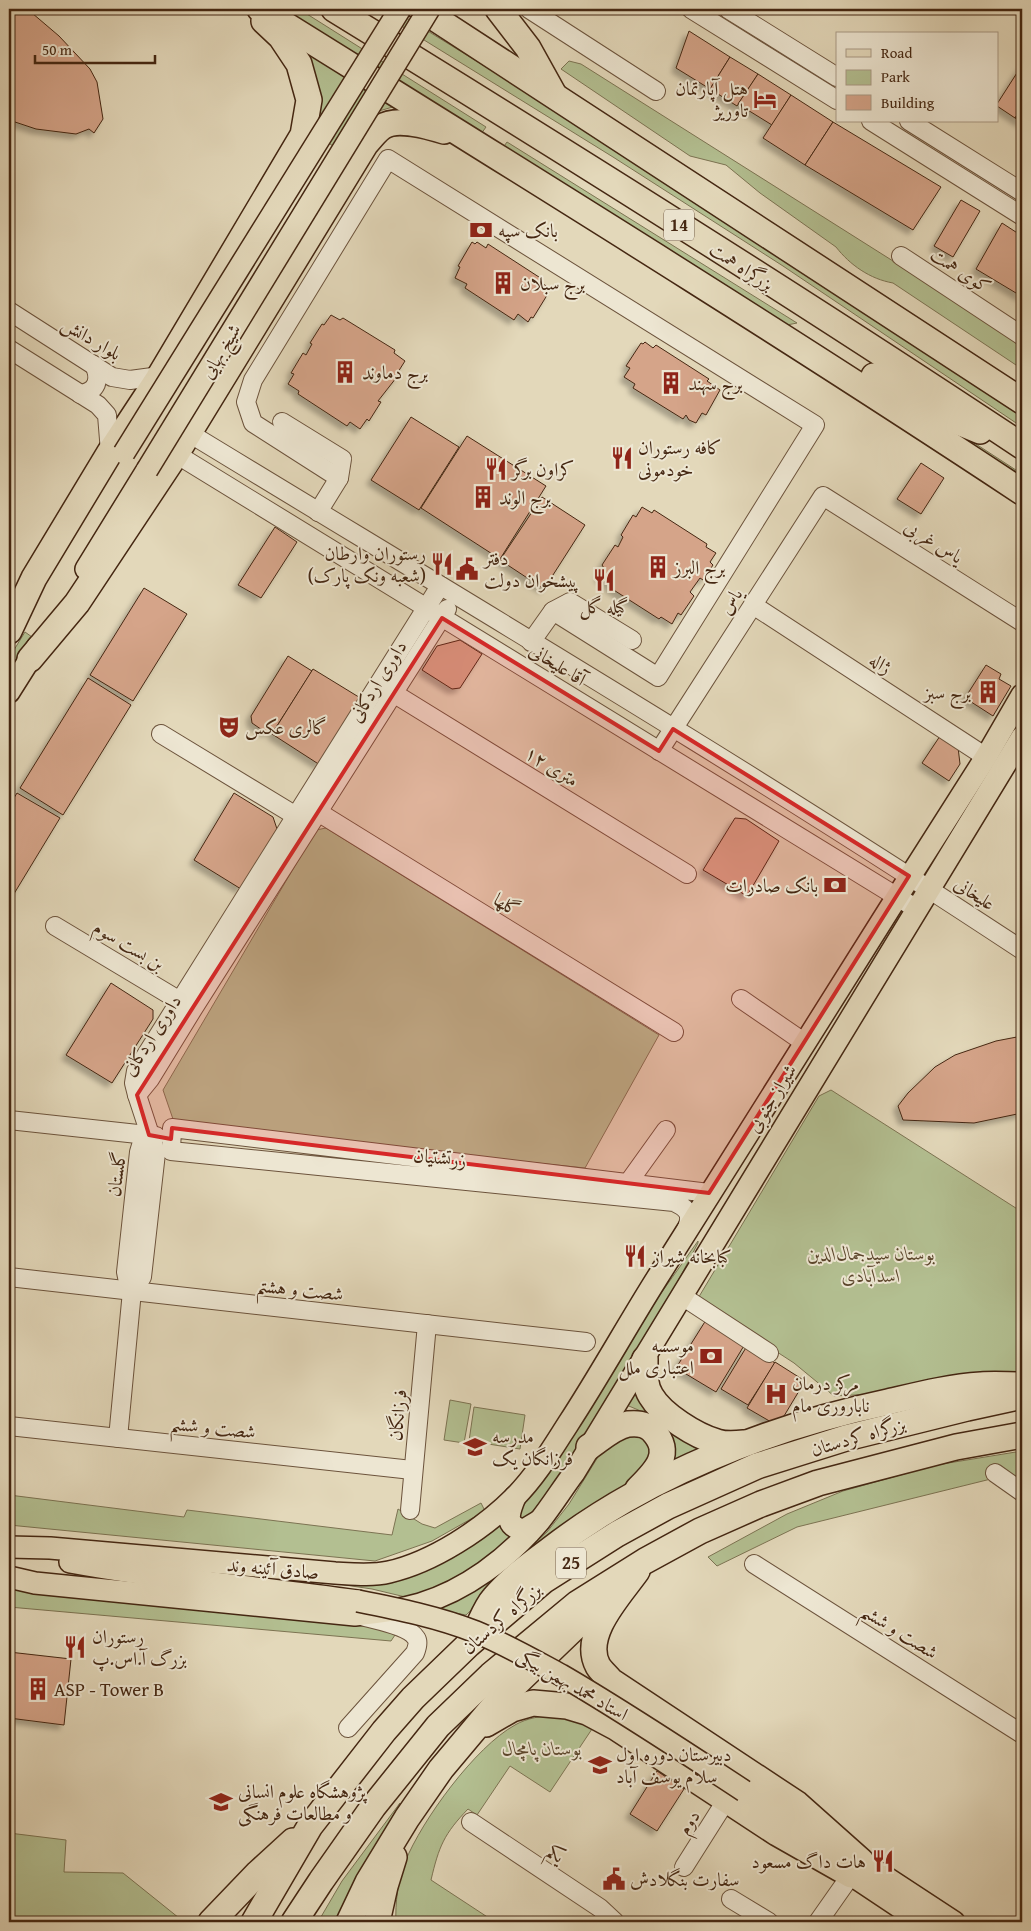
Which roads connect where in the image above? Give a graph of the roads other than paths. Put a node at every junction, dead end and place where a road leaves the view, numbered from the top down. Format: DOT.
graph roads {
  1 [pos="251,9"];
  2 [pos="260,9"];
  3 [pos="334,9"];
  4 [pos="400,9"];
  5 [pos="420,9"];
  6 [pos="429,9"];
  7 [pos="498,9"];
  8 [pos="529,9"];
  9 [pos="691,9"];
  10 [pos="728,9"];
  11 [pos="836,76"];
  12 [pos="656,91"];
  13 [pos="554,95"];
  14 [pos="836,99"];
  15 [pos="873,122"];
  16 [pos="911,122"];
  17 [pos="476,144"];
  18 [pos="1022,192"];
  19 [pos="1022,216"];
  20 [pos="901,256"];
  21 [pos="9,311"];
  22 [pos="745,311"];
  23 [pos="1022,336"];
  24 [pos="9,349"];
  25 [pos="94,365"];
  26 [pos="160,376"];
  27 [pos="80,394"];
  28 [pos="1022,401"];
  29 [pos="282,422"];
  30 [pos="183,444"];
  31 [pos="1022,447"];
  32 [pos="117,452"];
  33 [pos="339,478"];
  34 [pos="1022,492"];
  35 [pos="288,494"];
  36 [pos="823,496"];
  37 [pos="318,512"];
  38 [pos="274,515"];
  39 [pos="440,586"];
  40 [pos="456,596"];
  41 [pos="753,605"];
  42 [pos="426,608"];
  43 [pos="553,611"];
  44 [pos="442,618"];
  45 [pos="1022,622"];
  46 [pos="9,633"];
  47 [pos="632,640"];
  48 [pos="531,642"];
  49 [pos="30,658"];
  50 [pos="378,684"];
  51 [pos="9,692"];
  52 [pos="394,694"];
  53 [pos="1022,696"];
  54 [pos="673,729"];
  55 [pos="161,734"];
  56 [pos="1022,736"];
  57 [pos="659,751"];
  58 [pos="986,756"];
  59 [pos="318,812"];
  60 [pos="296,816"];
  61 [pos="687,874"];
  62 [pos="909,876"];
  63 [pos="929,888"];
  64 [pos="897,897"];
  65 [pos="917,909"];
  66 [pos="55,926"];
  67 [pos="1022,950"];
  68 [pos="741,999"];
  69 [pos="187,1005"];
  70 [pos="674,1032"];
  71 [pos="806,1043"];
  72 [pos="9,1120"];
  73 [pos="666,1130"];
  74 [pos="149,1135"];
  75 [pos="171,1139"];
  76 [pos="628,1183"];
  77 [pos="710,1193"];
  78 [pos="684,1235"];
  79 [pos="9,1277"];
  80 [pos="132,1291"];
  81 [pos="682,1296"];
  82 [pos="427,1324"];
  83 [pos="586,1342"];
  84 [pos="769,1353"];
  85 [pos="645,1359"];
  86 [pos="1022,1385"];
  87 [pos="1022,1396"];
  88 [pos="9,1426"];
  89 [pos="1022,1435"];
  90 [pos="118,1438"];
  91 [pos="746,1442"];
  92 [pos="589,1447"];
  93 [pos="412,1470"];
  94 [pos="995,1473"];
  95 [pos="1022,1492"];
  96 [pos="632,1495"];
  97 [pos="515,1497"];
  98 [pos="410,1510"];
  99 [pos="540,1521"];
  100 [pos="9,1547"];
  101 [pos="9,1551"];
  102 [pos="645,1561"];
  103 [pos="754,1564"];
  104 [pos="9,1569"];
  105 [pos="122,1572"];
  106 [pos="9,1577"];
  107 [pos="357,1608"];
  108 [pos="469,1644"];
  109 [pos="611,1681"];
  110 [pos="586,1712"];
  111 [pos="348,1728"];
  112 [pos="471,1733"];
  113 [pos="1022,1734"];
  114 [pos="736,1795"];
  115 [pos="407,1818"];
  116 [pos="471,1822"];
  117 [pos="310,1826"];
  118 [pos="684,1867"];
  119 [pos="856,1868"];
  120 [pos="731,1899"];
  121 [pos="211,1922"];
  122 [pos="254,1922"];
  123 [pos="294,1922"];
  124 [pos="349,1922"];
  125 [pos="377,1922"];
  126 [pos="615,1922"];
  127 [pos="768,1922"];
  128 [pos="818,1922"];
  129 [pos="922,1922"];
  130 [pos="954,1922"];
  1 -- 26 [label="highway"];
  2 -- 17 [label="highway"];
  3 -- 31 [label="highway, بزرگراه همت / 14"];
  4 -- 32 [label="main road, شیخ بهایی, bridge"];
  5 -- 13 [label="highway, 14"];
  6 -- 49 [label="main road, شیخ بهایی, bridge"];
  7 -- 13 [label="highway"];
  8 -- 12 [label="street"];
  9 -- 14 [label="street"];
  10 -- 11 [label="street"];
  13 -- 28 [label="highway, 14"];
  15 -- 19 [label="street"];
  16 -- 18 [label="street"];
  17 -- 22 [label="highway"];
  17 -- 30 [label="highway"];
  20 -- 23 [label="street, کوی همت"];
  21 -- 25 [label="street, بلوار دانش"];
  22 -- 31 [label="highway"];
  22 -- 34 [label="highway"];
  24 -- 27 [label="street"];
  25 -- 26 [label="street, بلوار دانش"];
  25 -- 27 [label="street"];
  26 -- 32 [label="highway"];
  27 -- 32 [label="street"];
  29 -- 33 [label="street"];
  30 -- 35 [label="street, آقا علیخانی"];
  30 -- 38 [label="street, آقا علیخانی"];
  30 -- 49 [label="highway"];
  32 -- 46 [label="highway"];
  33 -- 37 [label="street"];
  33 -- 43 [label="street"];
  35 -- 37 [label="street, آقا علیخانی"];
  35 -- 38 [label="street"];
  36 -- 41 [label="street, یاس"];
  36 -- 45 [label="street, یاس غربی"];
  37 -- 39 [label="street, آقا علیخانی"];
  38 -- 42 [label="street, آقا علیخانی"];
  39 -- 40 [label="street, آقا علیخانی"];
  39 -- 42 [label="street, داوری اردکانی"];
  40 -- 44 [label="street, داوری اردکانی"];
  40 -- 48 [label="street, آقا علیخانی"];
  41 -- 54 [label="street, یاس"];
  41 -- 58 [label="street, ژاله"];
  42 -- 44 [label="street, آقا علیخانی"];
  42 -- 50 [label="street, داوری اردکانی"];
  43 -- 47 [label="street"];
  43 -- 48 [label="street"];
  44 -- 52 [label="street, داوری اردکانی"];
  44 -- 57 [label="street, آقا علیخانی"];
  48 -- 54 [label="street, آقا علیخانی"];
  49 -- 51 [label="main road, شیخ بهایی"];
  50 -- 52 [label="street, ۱۲ متری"];
  50 -- 60 [label="street, داوری اردکانی"];
  52 -- 59 [label="street, داوری اردکانی"];
  52 -- 61 [label="street, ۱۲ متری"];
  53 -- 58 [label="main road, شیراز جنوبی"];
  54 -- 57 [label="street, یاس"];
  54 -- 62 [label="street, آقا علیخانی"];
  55 -- 60 [label="street"];
  56 -- 63 [label="main road, شیراز جنوبی"];
  57 -- 64 [label="street, آقا علیخانی"];
  58 -- 62 [label="main road, شیراز جنوبی"];
  59 -- 60 [label="street"];
  59 -- 69 [label="street, داوری اردکانی"];
  59 -- 70 [label="street, گلها"];
  60 -- 69 [label="street, داوری اردکانی"];
  62 -- 63 [label="street, آقا علیخانی"];
  62 -- 64 [label="main road, شیراز جنوبی"];
  63 -- 65 [label="main road, شیراز جنوبی"];
  63 -- 67 [label="street, علیخانی"];
  64 -- 65 [label="street, آقا علیخانی"];
  64 -- 71 [label="main road, شیراز جنوبی"];
  65 -- 81 [label="main road, شیراز جنوبی"];
  66 -- 69 [label="street, بن بست سوم"];
  68 -- 71 [label="street"];
  69 -- 74 [label="street, داوری اردکانی"];
  71 -- 77 [label="main road, شیراز جنوبی"];
  72 -- 74 [label="street"];
  73 -- 76 [label="street"];
  74 -- 75 [label="street"];
  74 -- 80 [label="street, گلستان"];
  75 -- 76 [label="street, زرتشتیان"];
  75 -- 78 [label="street, زرتشتیان"];
  76 -- 77 [label="street, زرتشتیان"];
  77 -- 78 [label="main road, شیراز جنوبی"];
  78 -- 97 [label="main road, شیراز جنوبی"];
  79 -- 80 [label="street, شصت و هشتم"];
  80 -- 82 [label="street, شصت و هشتم"];
  80 -- 90 [label="street, گلستان"];
  81 -- 84 [label="street"];
  81 -- 85 [label="main road, شیراز جنوبی"];
  82 -- 83 [label="street, شصت و هشتم"];
  82 -- 93 [label="street, فرزانگان"];
  85 -- 91 [label="highway"];
  85 -- 92 [label="main road, شیراز جنوبی"];
  86 -- 91 [label="highway"];
  87 -- 108 [label="highway, بزرگراه کردستان / 25"];
  88 -- 90 [label="street, شصت و ششم"];
  89 -- 102 [label="highway, بزرگراه کردستان / 25"];
  90 -- 93 [label="street, شصت و ششم"];
  91 -- 96 [label="highway"];
  92 -- 96 [label="highway"];
  92 -- 99 [label="main road, شیراز جنوبی"];
  93 -- 98 [label="street, فرزانگان"];
  94 -- 95 [label="street"];
  96 -- 108 [label="highway"];
  97 -- 99 [label="main road"];
  97 -- 100 [label="main road, صادق آئینه وند"];
  99 -- 107 [label="main road, شیراز جنوبی"];
  101 -- 105 [label="main road, صادق آئینه وند"];
  102 -- 109 [label="highway"];
  102 -- 112 [label="highway"];
  102 -- 123 [label="highway, بزرگراه کردستان / 25"];
  103 -- 113 [label="street, شصت و ششم"];
  104 -- 105 [label="main road, صادق آئینه وند"];
  105 -- 107 [label="main road, صادق آئینه وند"];
  106 -- 107 [label="main road, صادق آئینه وند"];
  107 -- 111 [label="street"];
  107 -- 114 [label="main road, استاد محمد بهمن بیگی, bridge"];
  108 -- 117 [label="highway, بزرگراه کردستان / 25"];
  109 -- 110 [label="highway"];
  109 -- 119 [label="highway"];
  110 -- 112 [label="highway"];
  110 -- 114 [label="highway"];
  112 -- 115 [label="highway"];
  114 -- 118 [label="street, دوم"];
  114 -- 119 [label="highway"];
  115 -- 124 [label="highway"];
  115 -- 125 [label="highway"];
  116 -- 126 [label="street, یکم"];
  117 -- 121 [label="highway"];
  117 -- 122 [label="highway, بزرگراه کردستان / 25"];
  119 -- 128 [label="street"];
  119 -- 129 [label="main road"];
  119 -- 130 [label="main road"];
  120 -- 127 [label="street"];
}
